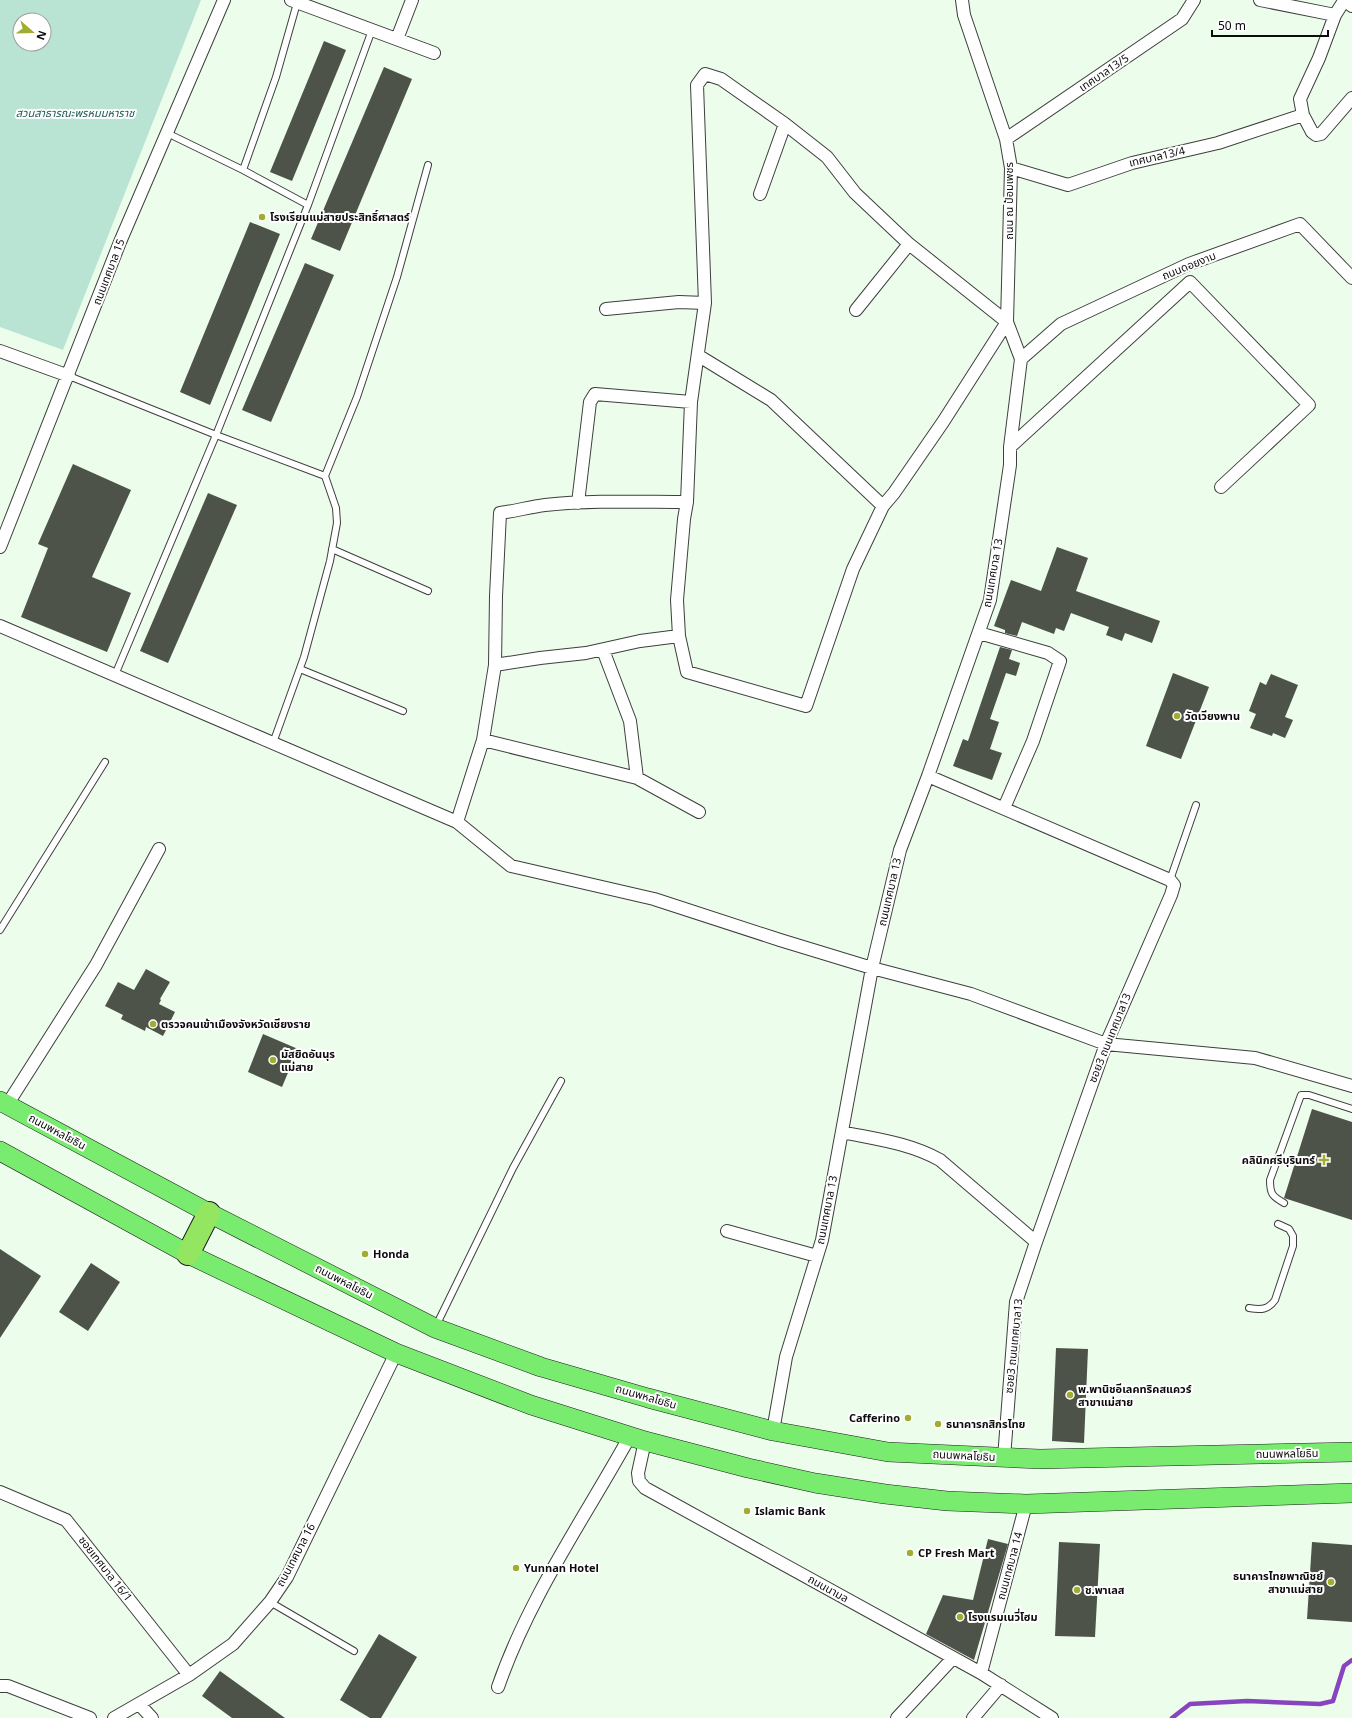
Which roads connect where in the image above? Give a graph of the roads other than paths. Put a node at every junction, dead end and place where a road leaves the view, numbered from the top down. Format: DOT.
graph roads {
  1 [pos="224,0"];
  2 [pos="412,0"];
  3 [pos="962,0"];
  4 [pos="1194,0"];
  5 [pos="1260,0"];
  6 [pos="294,1"];
  7 [pos="1352,6"];
  8 [pos="1335,15"];
  9 [pos="372,30"];
  10 [pos="397,39"];
  11 [pos="434,52"];
  12 [pos="1352,98"];
  13 [pos="1303,115"];
  14 [pos="785,124"];
  15 [pos="167,133"];
  16 [pos="1006,139"];
  17 [pos="428,165"];
  18 [pos="1011,168"];
  19 [pos="243,170"];
  20 [pos="760,194"];
  21 [pos="308,205"];
  22 [pos="909,244"];
  23 [pos="1352,278"];
  24 [pos="706,303"];
  25 [pos="606,309"];
  26 [pos="856,310"];
  27 [pos="1007,322"];
  28 [pos="0,350"];
  29 [pos="698,356"];
  30 [pos="1021,358"];
  31 [pos="69,376"];
  32 [pos="691,402"];
  33 [pos="216,435"];
  34 [pos="1010,448"];
  35 [pos="325,476"];
  36 [pos="1221,487"];
  37 [pos="687,502"];
  38 [pos="578,503"];
  39 [pos="883,506"];
  40 [pos="0,547"];
  41 [pos="332,550"];
  42 [pos="428,591"];
  43 [pos="0,626"];
  44 [pos="979,633"];
  45 [pos="679,636"];
  46 [pos="603,650"];
  47 [pos="495,665"];
  48 [pos="300,670"];
  49 [pos="115,675"];
  50 [pos="403,711"];
  51 [pos="483,740"];
  52 [pos="273,743"];
  53 [pos="105,762"];
  54 [pos="928,776"];
  55 [pos="636,778"];
  56 [pos="1196,805"];
  57 [pos="1004,808"];
  58 [pos="699,812"];
  59 [pos="458,822"];
  60 [pos="159,849"];
  61 [pos="1170,880"];
  62 [pos="0,930"];
  63 [pos="872,968"];
  64 [pos="1106,1044"];
  65 [pos="561,1080"];
  66 [pos="1352,1086"];
  67 [pos="4,1103"];
  68 [pos="1352,1109"];
  69 [pos="842,1132"];
  70 [pos="0,1151"];
  71 [pos="1284,1203"];
  72 [pos="209,1213"];
  73 [pos="1278,1224"];
  74 [pos="727,1231"];
  75 [pos="1036,1242"];
  76 [pos="188,1254"];
  77 [pos="817,1256"];
  78 [pos="1250,1308"];
  79 [pos="435,1328"];
  80 [pos="396,1352"];
  81 [pos="773,1431"];
  82 [pos="638,1439"];
  83 [pos="1352,1452"];
  84 [pos="1004,1458"];
  85 [pos="0,1492"];
  86 [pos="1352,1493"];
  87 [pos="1026,1504"];
  88 [pos="270,1602"];
  89 [pos="354,1651"];
  90 [pos="953,1658"];
  91 [pos="981,1673"];
  92 [pos="189,1675"];
  93 [pos="1001,1685"];
  94 [pos="0,1686"];
  95 [pos="498,1687"];
  96 [pos="139,1704"];
  97 [pos="90,1718"];
  98 [pos="114,1718"];
  99 [pos="152,1718"];
  100 [pos="896,1718"];
  101 [pos="973,1718"];
  102 [pos="1052,1718"];
  1 -- 15 [label="street, ถนนเทศบาล 15"];
  2 -- 10 [label="street"];
  3 -- 16 [label="street, ถนน ณ ป้อมเพชร"];
  4 -- 16 [label="street, เทศบาล13/5"];
  5 -- 8 [label="street"];
  6 -- 9 [label="street"];
  6 -- 19 [label="lane"];
  7 -- 8 [label="street"];
  8 -- 13 [label="street"];
  9 -- 10 [label="street"];
  9 -- 21 [label="lane"];
  10 -- 11 [label="street"];
  12 -- 13 [label="street"];
  13 -- 18 [label="street, เทศบาล13/4"];
  14 -- 20 [label="street"];
  14 -- 22 [label="street"];
  14 -- 24 [label="street"];
  15 -- 19 [label="lane"];
  15 -- 31 [label="street, ถนนเทศบาล 15"];
  16 -- 18 [label="street, ถนน ณ ป้อมเพชร"];
  17 -- 35 [label="lane"];
  18 -- 27 [label="street, ถนน ณ ป้อมเพชร"];
  19 -- 21 [label="lane"];
  21 -- 33 [label="lane"];
  22 -- 26 [label="street"];
  22 -- 27 [label="street"];
  23 -- 30 [label="street, ถนนดอยงาม"];
  24 -- 25 [label="street"];
  24 -- 29 [label="street"];
  27 -- 30 [label="street, ถนน ณ ป้อมเพชร"];
  27 -- 39 [label="street"];
  28 -- 31 [label="street"];
  29 -- 32 [label="street"];
  29 -- 39 [label="street"];
  30 -- 34 [label="street, ถนนเทศบาล 13"];
  31 -- 33 [label="lane"];
  31 -- 40 [label="street, ถนนเทศบาล 15"];
  32 -- 37 [label="street"];
  32 -- 38 [label="street"];
  33 -- 35 [label="lane"];
  33 -- 49 [label="lane"];
  34 -- 36 [label="street"];
  34 -- 44 [label="street, ถนนเทศบาล 13"];
  35 -- 41 [label="lane"];
  37 -- 38 [label="street"];
  37 -- 45 [label="street"];
  38 -- 47 [label="street"];
  39 -- 45 [label="street"];
  41 -- 42 [label="lane"];
  41 -- 48 [label="lane"];
  43 -- 49 [label="street"];
  44 -- 54 [label="street, ถนนเทศบาล 13"];
  44 -- 57 [label="street"];
  45 -- 46 [label="street"];
  46 -- 47 [label="street"];
  46 -- 55 [label="street"];
  47 -- 51 [label="street"];
  48 -- 50 [label="lane"];
  48 -- 52 [label="lane"];
  49 -- 52 [label="street"];
  51 -- 55 [label="street"];
  51 -- 59 [label="street"];
  52 -- 59 [label="street"];
  53 -- 62 [label="lane"];
  54 -- 57 [label="street"];
  54 -- 63 [label="street, ถนนเทศบาล 13"];
  55 -- 58 [label="street"];
  56 -- 61 [label="lane"];
  57 -- 61 [label="street"];
  59 -- 63 [label="street"];
  60 -- 67 [label="street"];
  61 -- 64 [label="street, ซอย3 ถนนเทศบาล13"];
  63 -- 64 [label="street"];
  63 -- 69 [label="street, ถนนเทศบาล 13"];
  64 -- 66 [label="street"];
  64 -- 75 [label="street, ซอย3 ถนนเทศบาล13"];
  65 -- 79 [label="lane"];
  67 -- 72 [label="main road, ถนนพหลโยธิน"];
  68 -- 71 [label="lane"];
  69 -- 75 [label="street"];
  69 -- 77 [label="street, ถนนเทศบาล 13"];
  70 -- 76 [label="main road"];
  72 -- 76 [label="highway"];
  72 -- 79 [label="main road, ถนนพหลโยธิน"];
  73 -- 78 [label="lane"];
  74 -- 77 [label="street"];
  75 -- 84 [label="street, ซอย3 ถนนเทศบาล13"];
  76 -- 80 [label="main road"];
  77 -- 81 [label="street, ถนนเทศบาล 13"];
  79 -- 81 [label="main road, ถนนพหลโยธิน"];
  80 -- 82 [label="main road"];
  80 -- 88 [label="street, ถนนเทศบาล 16"];
  81 -- 84 [label="main road, ถนนพหลโยธิน"];
  82 -- 87 [label="main road"];
  82 -- 90 [label="street, ถนนนามล"];
  82 -- 95 [label="street"];
  83 -- 84 [label="main road, ถนนพหลโยธิน"];
  85 -- 92 [label="street, ซอยเทศบาล 16/1"];
  86 -- 87 [label="main road"];
  87 -- 91 [label="street, ถนนเทศบาล 14"];
  88 -- 89 [label="lane"];
  88 -- 92 [label="street, ถนนเทศบาล 16"];
  90 -- 91 [label="street, ถนนนามล"];
  90 -- 100 [label="street"];
  91 -- 93 [label="street, ถนนนามล"];
  92 -- 96 [label="street, ถนนเทศบาล 16"];
  93 -- 101 [label="street"];
  93 -- 102 [label="street, ถนนนามล"];
  94 -- 97 [label="street"];
  96 -- 98 [label="street, ถนนเทศบาล 16"];
  96 -- 99 [label="street"];
}
